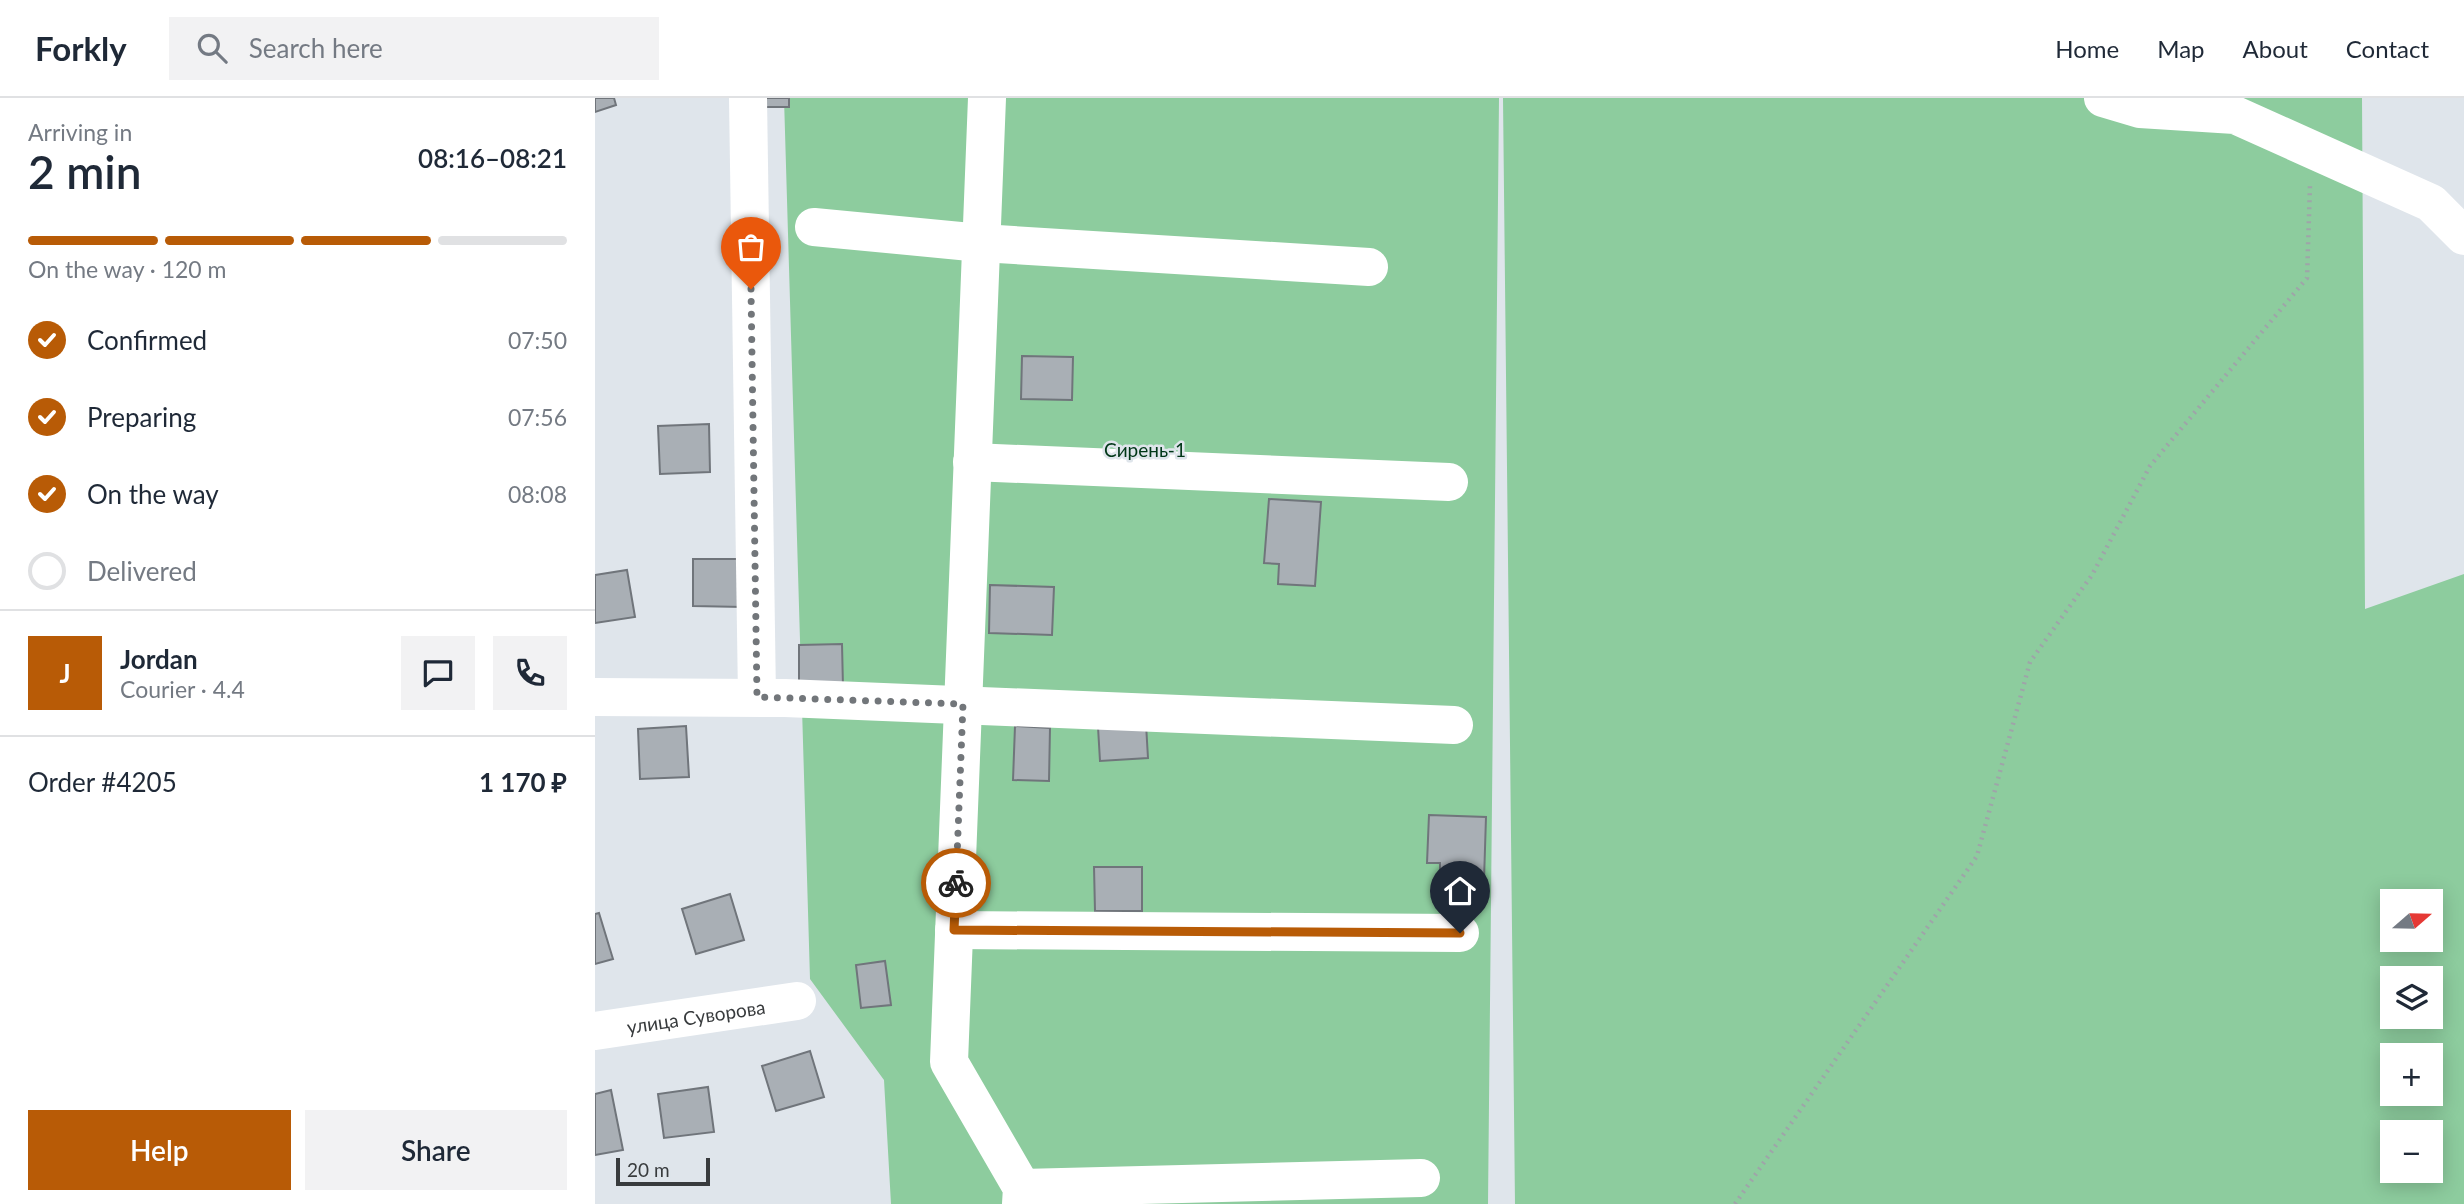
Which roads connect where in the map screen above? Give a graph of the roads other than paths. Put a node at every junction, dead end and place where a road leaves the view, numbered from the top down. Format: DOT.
graph roads {
  1 [pos="748,98"];
  2 [pos="986,98"];
  3 [pos="2103,98"];
  4 [pos="814,227"];
  5 [pos="2464,236"];
  6 [pos="981,243"];
  7 [pos="1369,267"];
  8 [pos="972,462"];
  9 [pos="1449,482"];
  10 [pos="595,697"];
  11 [pos="757,697"];
  12 [pos="963,704"];
  13 [pos="1454,725"];
  14 [pos="954,930"];
  15 [pos="1460,933"];
  16 [pos="797,1001"];
  17 [pos="595,1031"];
  18 [pos="1421,1178"];
  19 [pos="1022,1196"];
  1 -- 11 [label="street"];
  2 -- 6 [label="street"];
  3 -- 5 [label="street"];
  4 -- 6 [label="street"];
  6 -- 7 [label="street"];
  6 -- 8 [label="street"];
  8 -- 9 [label="street"];
  8 -- 12 [label="street"];
  10 -- 11 [label="street"];
  11 -- 12 [label="street"];
  12 -- 13 [label="street"];
  12 -- 14 [label="street"];
  14 -- 15 [label="street"];
  14 -- 19 [label="street"];
  16 -- 17 [label="street, улица Суворова"];
  18 -- 19 [label="street"];
}
